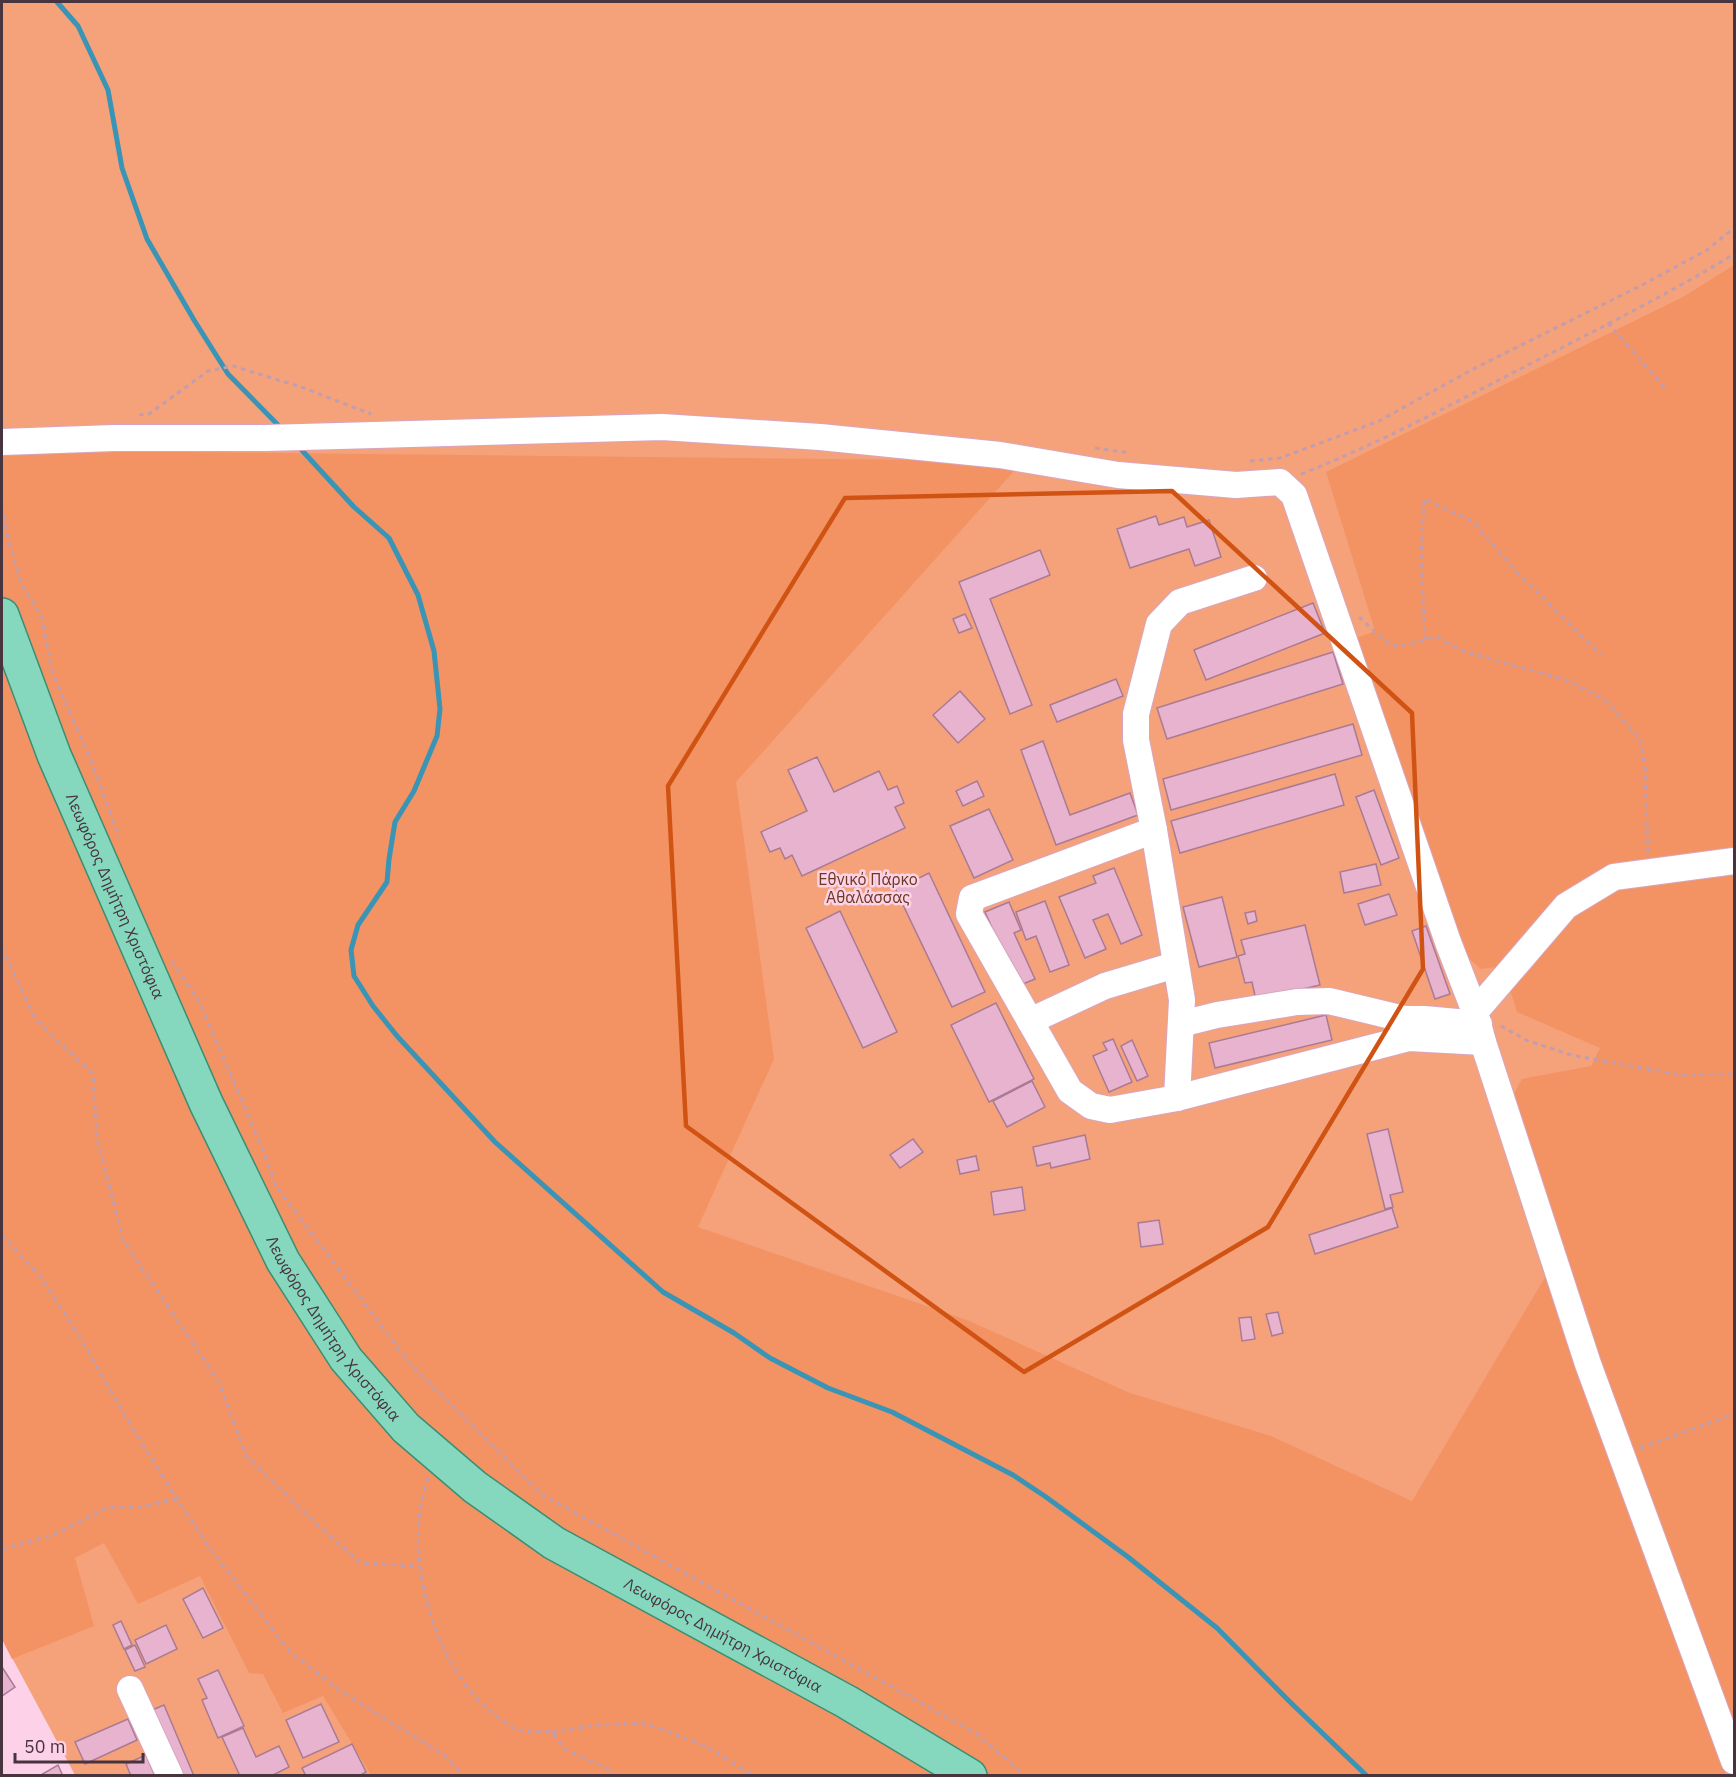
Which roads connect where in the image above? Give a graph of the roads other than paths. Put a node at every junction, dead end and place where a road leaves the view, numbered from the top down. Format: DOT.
graph roads {
  1 [pos="2,442"];
  2 [pos="1254,578"];
  3 [pos="2,615"];
  4 [pos="1154,830"];
  5 [pos="1734,861"];
  6 [pos="1175,965"];
  7 [pos="1030,1021"];
  8 [pos="1181,1024"];
  9 [pos="1479,1026"];
  10 [pos="1406,1029"];
  11 [pos="1177,1098"];
  12 [pos="129,1689"];
  13 [pos="1734,1761"];
  14 [pos="170,1776"];
  15 [pos="970,1776"];
  1 -- 9 [label="street"];
  2 -- 4 [label="street"];
  3 -- 15 [label="main road, Λεωφόρος Δημήτρη Χριστόφια"];
  4 -- 6 [label="street"];
  4 -- 7 [label="street"];
  5 -- 9 [label="street"];
  6 -- 7 [label="street"];
  6 -- 8 [label="street"];
  7 -- 11 [label="street"];
  8 -- 10 [label="street"];
  8 -- 11 [label="street"];
  9 -- 10 [label="street"];
  9 -- 13 [label="street"];
  10 -- 11 [label="street"];
  12 -- 14 [label="street"];
}
